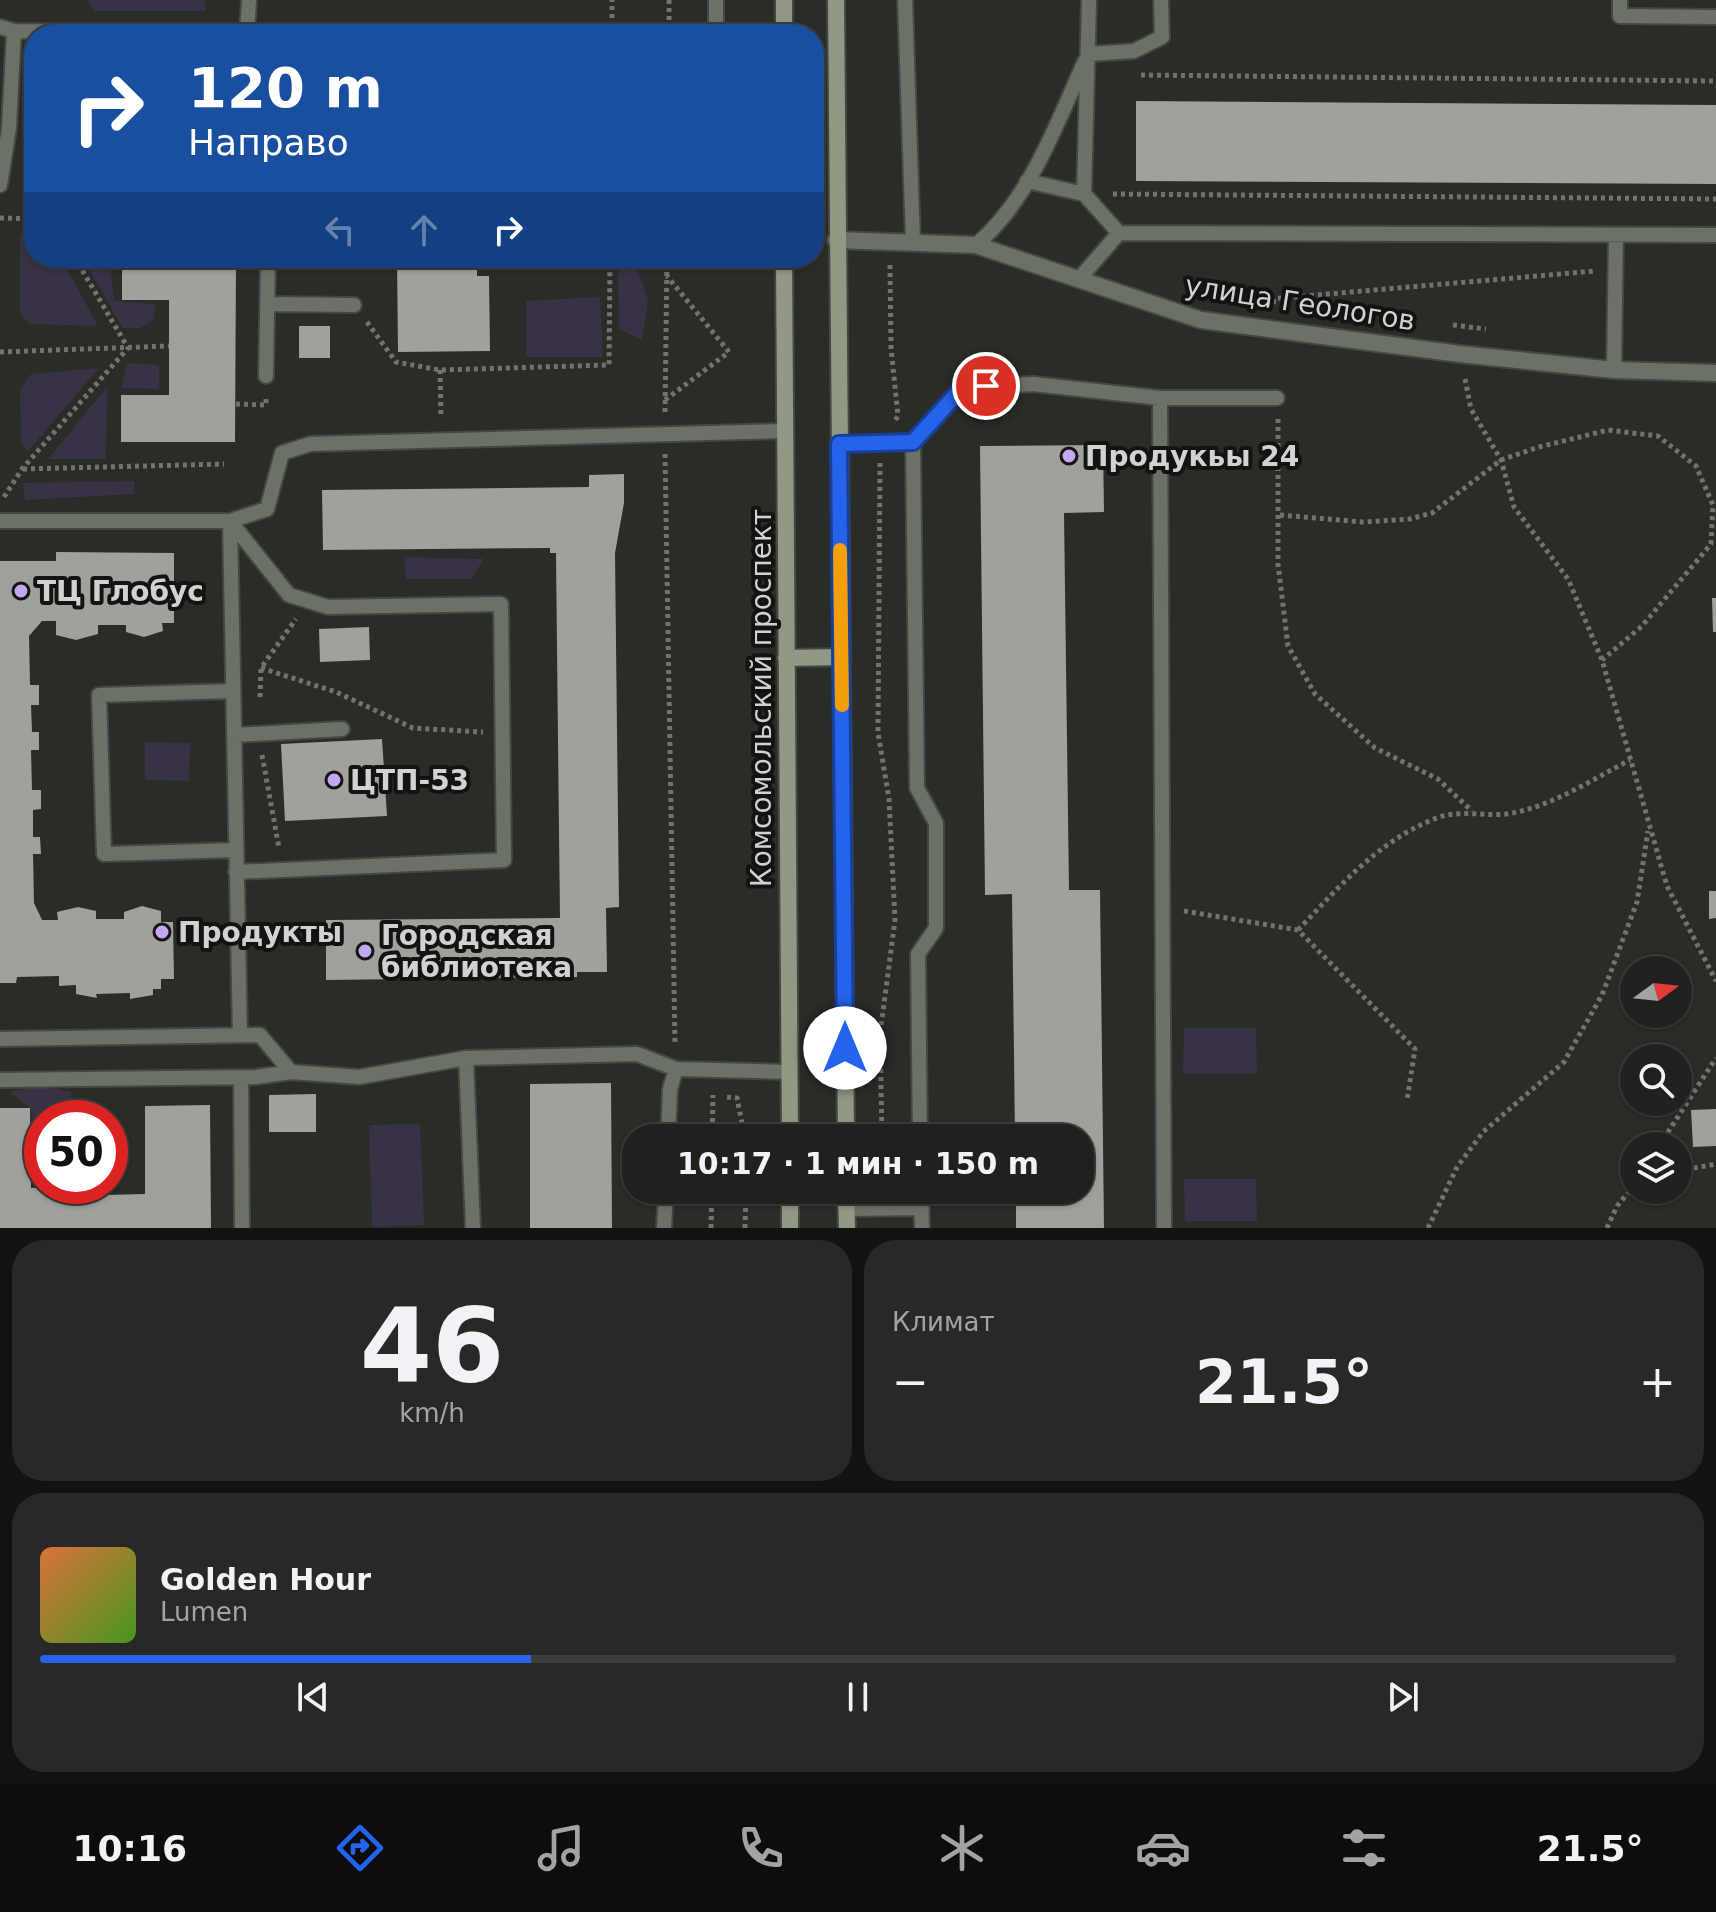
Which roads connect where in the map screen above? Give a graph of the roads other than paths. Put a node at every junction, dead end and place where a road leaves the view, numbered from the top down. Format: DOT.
graph roads {
  1 [pos="249,0"];
  2 [pos="716,0"];
  3 [pos="784,0"];
  4 [pos="836,0"];
  5 [pos="905,0"];
  6 [pos="1089,0"];
  7 [pos="1161,0"];
  8 [pos="1620,0"];
  9 [pos="1716,17"];
  10 [pos="248,24"];
  11 [pos="716,24"];
  12 [pos="784,24"];
  13 [pos="7,29"];
  14 [pos="1089,54"];
  15 [pos="4,128"];
  16 [pos="1027,181"];
  17 [pos="0,185"];
  18 [pos="1084,194"];
  19 [pos="1119,233"];
  20 [pos="1616,235"];
  21 [pos="1716,235"];
  22 [pos="836,240"];
  23 [pos="913,242"];
  24 [pos="976,245"];
  25 [pos="268,268"];
  26 [pos="784,268"];
  27 [pos="1079,279"];
  28 [pos="268,304"];
  29 [pos="354,305"];
  30 [pos="1614,370"];
  31 [pos="1716,373"];
  32 [pos="266,376"];
  33 [pos="1160,398"];
  34 [pos="1277,398"];
  35 [pos="784,431"];
  36 [pos="913,442"];
  37 [pos="839,444"];
  38 [pos="0,521"];
  39 [pos="230,521"];
  40 [pos="842,657"];
  41 [pos="786,658"];
  42 [pos="233,691"];
  43 [pos="342,729"];
  44 [pos="234,735"];
  45 [pos="236,850"];
  46 [pos="236,872"];
  47 [pos="240,1035"];
  48 [pos="0,1039"];
  49 [pos="466,1058"];
  50 [pos="676,1069"];
  51 [pos="291,1072"];
  52 [pos="790,1072"];
  53 [pos="241,1077"];
  54 [pos="0,1080"];
  55 [pos="669,1124"];
  56 [pos="790,1124"];
  57 [pos="846,1124"];
  58 [pos="920,1124"];
  59 [pos="665,1204"];
  60 [pos="790,1204"];
  61 [pos="847,1204"];
  62 [pos="922,1204"];
  63 [pos="922,1208"];
  64 [pos="847,1209"];
  65 [pos="242,1228"];
  66 [pos="473,1228"];
  67 [pos="664,1228"];
  68 [pos="790,1228"];
  69 [pos="847,1228"];
  70 [pos="922,1228"];
  71 [pos="1164,1228"];
  1 -- 10 [label="lane"];
  2 -- 11 [label="lane"];
  3 -- 12 [label="main road"];
  4 -- 22 [label="main road"];
  5 -- 23 [label="lane"];
  6 -- 14 [label="lane"];
  7 -- 14 [label="lane"];
  8 -- 9 [label="lane"];
  13 -- 15 [label="lane"];
  14 -- 16 [label="lane"];
  14 -- 18 [label="lane"];
  15 -- 17 [label="lane"];
  16 -- 18 [label="lane"];
  16 -- 24 [label="lane"];
  18 -- 19 [label="lane"];
  19 -- 20 [label="lane"];
  19 -- 27 [label="lane"];
  20 -- 21 [label="lane"];
  20 -- 30 [label="lane"];
  22 -- 23 [label="street, улица Геологов"];
  22 -- 37 [label="main road"];
  23 -- 24 [label="street, улица Геологов"];
  24 -- 27 [label="street, улица Геологов"];
  25 -- 28 [label="lane"];
  26 -- 35 [label="main road, Комсомольский проспект"];
  27 -- 30 [label="street, улица Геологов"];
  28 -- 29 [label="lane"];
  28 -- 32 [label="lane"];
  30 -- 31 [label="street, улица Геологов"];
  33 -- 34 [label="lane"];
  33 -- 36 [label="lane"];
  33 -- 71 [label="lane"];
  35 -- 39 [label="lane"];
  35 -- 41 [label="main road, Комсомольский проспект"];
  36 -- 37 [label="lane"];
  36 -- 58 [label="lane"];
  37 -- 40 [label="main road"];
  38 -- 39 [label="lane"];
  39 -- 42 [label="lane"];
  39 -- 46 [label="lane"];
  40 -- 41 [label="main road"];
  40 -- 57 [label="main road"];
  41 -- 52 [label="main road, Комсомольский проспект"];
  42 -- 44 [label="lane"];
  42 -- 45 [label="lane"];
  43 -- 44 [label="lane"];
  44 -- 45 [label="lane"];
  45 -- 46 [label="lane"];
  46 -- 47 [label="lane"];
  47 -- 48 [label="lane"];
  47 -- 51 [label="lane"];
  49 -- 50 [label="lane"];
  49 -- 51 [label="lane"];
  49 -- 66 [label="lane"];
  50 -- 52 [label="lane"];
  50 -- 55 [label="lane"];
  51 -- 53 [label="lane"];
  52 -- 56 [label="main road, Комсомольский проспект"];
  53 -- 54 [label="lane"];
  53 -- 65 [label="lane"];
  59 -- 67 [label="lane"];
  60 -- 68 [label="main road"];
  61 -- 64 [label="main road"];
  62 -- 63 [label="lane"];
  63 -- 64 [label="lane"];
  63 -- 70 [label="lane"];
  64 -- 69 [label="main road"];
}
